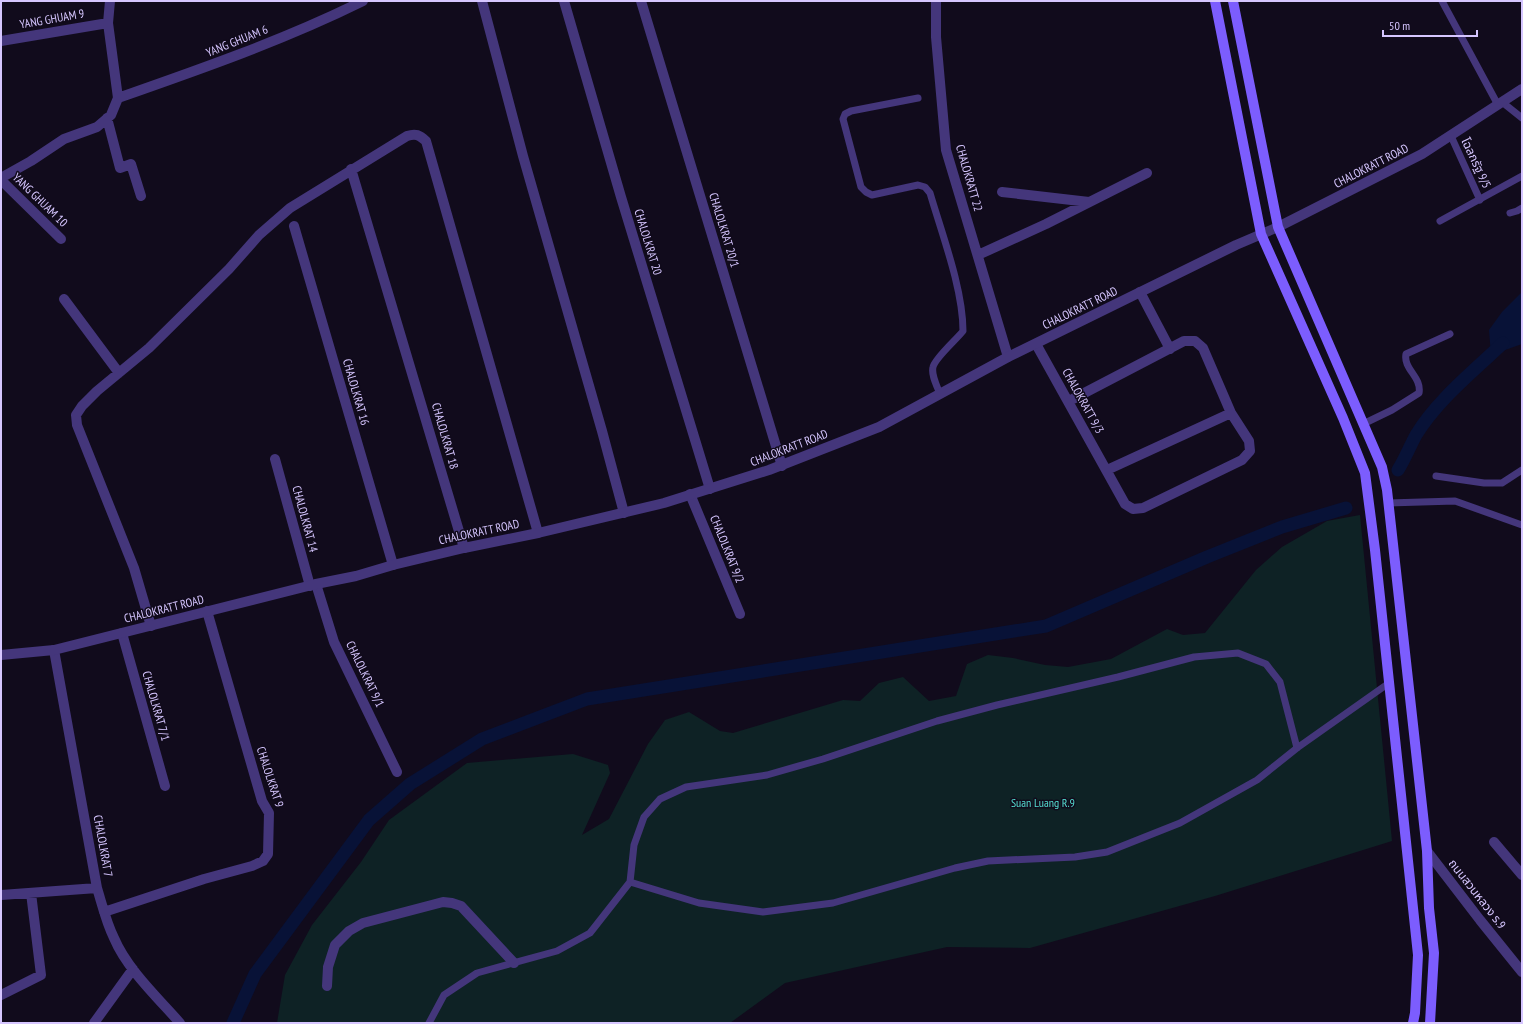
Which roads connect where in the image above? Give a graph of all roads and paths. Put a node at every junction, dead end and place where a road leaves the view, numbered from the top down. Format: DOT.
graph roads {
  1 [pos="110,1"];
  2 [pos="363,1"];
  3 [pos="482,1"];
  4 [pos="564,1"];
  5 [pos="641,1"];
  6 [pos="936,1"];
  7 [pos="1215,1"];
  8 [pos="1233,1"];
  9 [pos="1442,1"];
  10 [pos="108,23"];
  11 [pos="1,41"];
  12 [pos="1522,89"];
  13 [pos="118,98"];
  14 [pos="918,98"];
  15 [pos="1500,104"];
  16 [pos="107,118"];
  17 [pos="1522,118"];
  18 [pos="1451,136"];
  19 [pos="351,169"];
  20 [pos="1147,174"];
  21 [pos="1522,176"];
  22 [pos="1,179"];
  23 [pos="1002,192"];
  24 [pos="141,196"];
  25 [pos="1480,200"];
  26 [pos="1090,202"];
  27 [pos="1522,208"];
  28 [pos="1510,213"];
  29 [pos="1440,221"];
  30 [pos="294,226"];
  31 [pos="1278,227"];
  32 [pos="1261,234"];
  33 [pos="61,239"];
  34 [pos="978,255"];
  35 [pos="1140,292"];
  36 [pos="64,299"];
  37 [pos="1450,334"];
  38 [pos="1036,344"];
  39 [pos="1170,348"];
  40 [pos="1008,358"];
  41 [pos="119,373"];
  42 [pos="940,394"];
  43 [pos="1069,401"];
  44 [pos="1231,414"];
  45 [pos="1363,424"];
  46 [pos="275,459"];
  47 [pos="782,466"];
  48 [pos="1107,470"];
  49 [pos="1522,470"];
  50 [pos="1436,476"];
  51 [pos="710,489"];
  52 [pos="690,494"];
  53 [pos="1388,503"];
  54 [pos="624,513"];
  55 [pos="1522,525"];
  56 [pos="538,533"];
  57 [pos="464,548"];
  58 [pos="393,565"];
  59 [pos="313,585"];
  60 [pos="207,611"];
  61 [pos="740,614"];
  62 [pos="151,626"];
  63 [pos="122,633"];
  64 [pos="54,650"];
  65 [pos="1,655"];
  66 [pos="1389,683"];
  67 [pos="1297,748"];
  68 [pos="397,772"];
  69 [pos="165,786"];
  70 [pos="1494,842"];
  71 [pos="1427,851"];
  72 [pos="1522,876"];
  73 [pos="630,882"];
  74 [pos="97,888"];
  75 [pos="31,893"];
  76 [pos="1,895"];
  77 [pos="104,912"];
  78 [pos="514,963"];
  79 [pos="133,969"];
  80 [pos="1522,972"];
  81 [pos="327,986"];
  82 [pos="1,995"];
  83 [pos="94,1023"];
  84 [pos="180,1023"];
  85 [pos="428,1023"];
  86 [pos="1413,1023"];
  87 [pos="1430,1023"];
  1 -- 10 [label="street"];
  2 -- 13 [label="street, YANG GHUAM 6"];
  3 -- 54 [label="street"];
  4 -- 51 [label="street, CHALOLKRAT 20"];
  5 -- 47 [label="street, CHALOLKRAT 20/1"];
  6 -- 34 [label="street, CHALOKRATT 22"];
  7 -- 32 [label="main road"];
  8 -- 31 [label="main road"];
  9 -- 15 [label="lane"];
  10 -- 11 [label="street, YANG GHUAM 9"];
  10 -- 13 [label="street"];
  12 -- 15 [label="street, CHALOKRATT ROAD"];
  13 -- 16 [label="street"];
  14 -- 42 [label="lane"];
  15 -- 17 [label="lane"];
  15 -- 18 [label="street, CHALOKRATT ROAD"];
  16 -- 22 [label="street"];
  16 -- 24 [label="street"];
  18 -- 25 [label="lane, โฉลกรัฐ 9/5"];
  18 -- 31 [label="street, CHALOKRATT ROAD"];
  19 -- 41 [label="street"];
  19 -- 56 [label="street"];
  19 -- 57 [label="street, CHALOLKRAT 18"];
  20 -- 26 [label="street"];
  21 -- 25 [label="lane"];
  22 -- 33 [label="street, YANG GHUAM 10"];
  23 -- 26 [label="street"];
  25 -- 29 [label="lane"];
  26 -- 34 [label="street"];
  27 -- 28 [label="lane"];
  30 -- 58 [label="street, CHALOLKRAT 16"];
  31 -- 32 [label="street, CHALOKRATT ROAD"];
  31 -- 45 [label="main road"];
  32 -- 35 [label="street, CHALOKRATT ROAD"];
  32 -- 66 [label="main road"];
  34 -- 40 [label="street, CHALOKRATT 22"];
  35 -- 38 [label="street, CHALOKRATT ROAD"];
  35 -- 39 [label="street"];
  36 -- 41 [label="street"];
  37 -- 45 [label="lane"];
  38 -- 40 [label="street, CHALOKRATT ROAD"];
  38 -- 43 [label="street, CHALOKRATT 9/3"];
  39 -- 43 [label="street"];
  39 -- 44 [label="street"];
  40 -- 42 [label="street, CHALOKRATT ROAD"];
  41 -- 62 [label="street"];
  42 -- 47 [label="street, CHALOKRATT ROAD"];
  43 -- 48 [label="street, CHALOKRATT 9/3"];
  44 -- 48 [label="street"];
  44 -- 48 [label="street, CHALOKRATT 9/3"];
  45 -- 53 [label="main road"];
  46 -- 59 [label="street, CHALOLKRAT 14"];
  47 -- 51 [label="street, CHALOKRATT ROAD"];
  49 -- 50 [label="lane"];
  51 -- 52 [label="street, CHALOKRATT ROAD"];
  52 -- 54 [label="street, CHALOKRATT ROAD"];
  52 -- 61 [label="street, CHALOLKRAT 9/2"];
  53 -- 55 [label="lane"];
  53 -- 71 [label="main road"];
  54 -- 56 [label="street, CHALOKRATT ROAD"];
  56 -- 57 [label="street, CHALOKRATT ROAD"];
  57 -- 58 [label="street, CHALOKRATT ROAD"];
  58 -- 59 [label="street, CHALOKRATT ROAD"];
  59 -- 60 [label="street, CHALOKRATT ROAD"];
  59 -- 68 [label="street, CHALOLKRAT 9/1"];
  60 -- 62 [label="street, CHALOKRATT ROAD"];
  60 -- 77 [label="street, CHALOLKRAT 9"];
  62 -- 63 [label="street, CHALOKRATT ROAD"];
  63 -- 64 [label="street, CHALOKRATT ROAD"];
  63 -- 69 [label="street, CHALOLKRAT 7/1"];
  64 -- 65 [label="street, CHALOKRATT ROAD"];
  64 -- 74 [label="street, CHALOLKRAT 7"];
  66 -- 67 [label="lane"];
  66 -- 86 [label="main road"];
  67 -- 73 [label="lane"];
  67 -- 73 [label="lane"];
  70 -- 72 [label="street"];
  71 -- 80 [label="street, ถนนสวนหลวง ร.9"];
  71 -- 87 [label="main road"];
  73 -- 78 [label="lane"];
  74 -- 75 [label="street"];
  74 -- 77 [label="street, CHALOLKRAT 7"];
  75 -- 76 [label="street"];
  75 -- 82 [label="street"];
  77 -- 79 [label="street, CHALOLKRAT 7"];
  78 -- 81 [label="street"];
  78 -- 85 [label="lane"];
  79 -- 83 [label="street"];
  79 -- 84 [label="street, CHALOLKRAT 7"];
}
